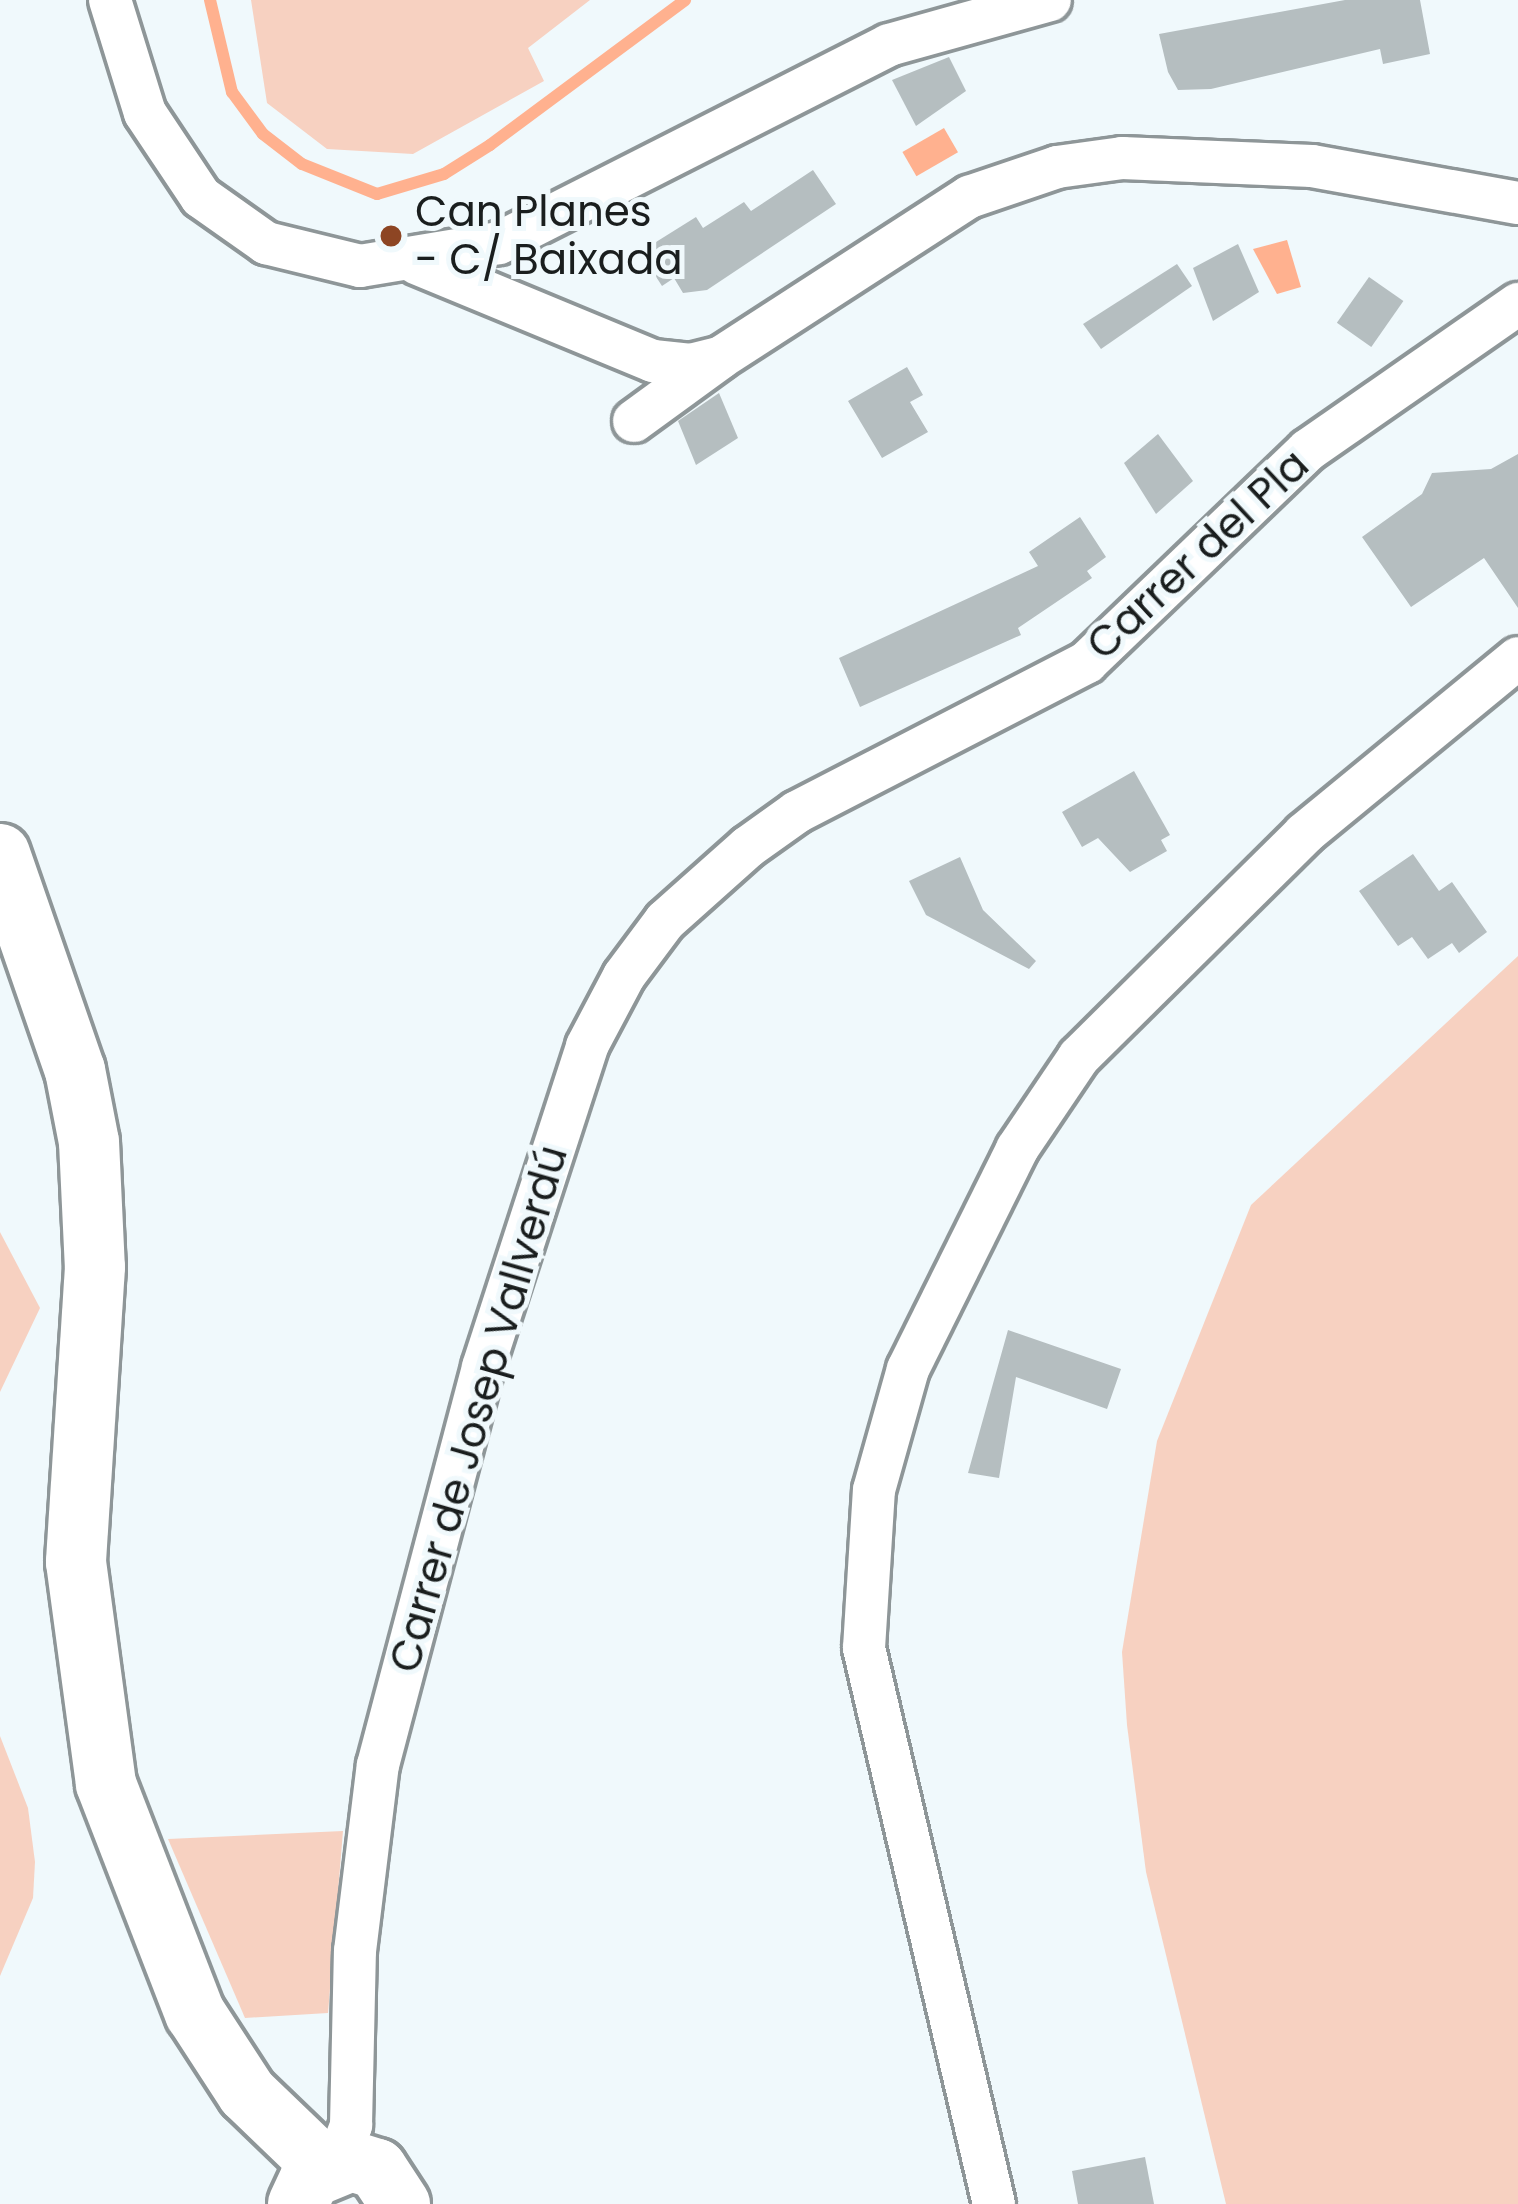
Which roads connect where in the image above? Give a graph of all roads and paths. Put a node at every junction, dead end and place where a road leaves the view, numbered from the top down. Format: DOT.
graph roads {
  1 [pos="110,0"];
  2 [pos="1051,0"];
  3 [pos="1518,203"];
  4 [pos="416,263"];
  5 [pos="1518,304"];
  6 [pos="720,358"];
  7 [pos="634,421"];
  8 [pos="1518,658"];
  9 [pos="861,779"];
  10 [pos="0,854"];
  11 [pos="313,2184"];
  12 [pos="400,2204"];
  13 [pos="994,2204"];
  1 -- 4 [label="street"];
  2 -- 4 [label="street"];
  3 -- 6 [label="street"];
  4 -- 6 [label="street"];
  5 -- 9 [label="street, Carrer del Pla"];
  6 -- 7 [label="street"];
  8 -- 13 [label="street"];
  9 -- 11 [label="street, Carrer de Josep Vallverdú"];
  10 -- 11 [label="street"];
  11 -- 12 [label="street"];
}
